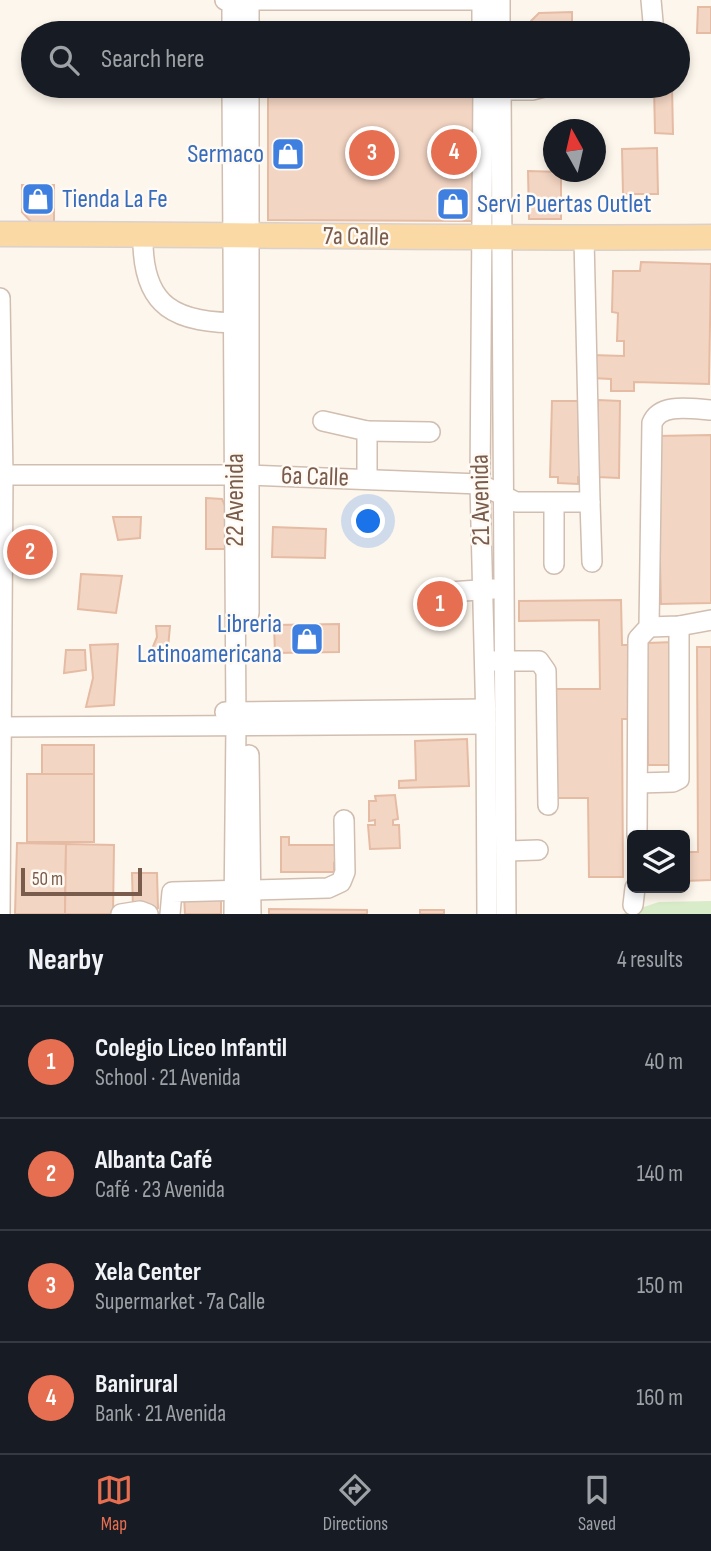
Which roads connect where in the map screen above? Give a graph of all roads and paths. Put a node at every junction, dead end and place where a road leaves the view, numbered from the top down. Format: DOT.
graph roads {
  1 [pos="225,0"];
  2 [pos="232,0"];
  3 [pos="248,0"];
  4 [pos="482,0"];
  5 [pos="500,0"];
  6 [pos="651,0"];
  7 [pos="232,21"];
  8 [pos="249,21"];
  9 [pos="482,21"];
  10 [pos="500,21"];
  11 [pos="653,21"];
  12 [pos="233,98"];
  13 [pos="248,98"];
  14 [pos="495,98"];
  15 [pos="0,234"];
  16 [pos="143,234"];
  17 [pos="241,234"];
  18 [pos="711,237"];
  19 [pos="584,238"];
  20 [pos="494,240"];
  21 [pos="0,298"];
  22 [pos="241,323"];
  23 [pos="711,410"];
  24 [pos="323,421"];
  25 [pos="366,431"];
  26 [pos="430,432"];
  27 [pos="1,475"];
  28 [pos="242,475"];
  29 [pos="367,480"];
  30 [pos="480,484"];
  31 [pos="502,493"];
  32 [pos="590,502"];
  33 [pos="554,503"];
  34 [pos="592,562"];
  35 [pos="554,564"];
  36 [pos="504,589"];
  37 [pos="483,590"];
  38 [pos="435,593"];
  39 [pos="711,620"];
  40 [pos="679,626"];
  41 [pos="649,627"];
  42 [pos="505,660"];
  43 [pos="485,662"];
  44 [pos="486,717"];
  45 [pos="243,719"];
  46 [pos="1,720"];
  47 [pos="639,783"];
  48 [pos="548,805"];
  49 [pos="344,820"];
  50 [pos="637,830"];
  51 [pos="538,850"];
  52 [pos="506,851"];
  53 [pos="242,890"];
  54 [pos="0,914"];
  55 [pos="121,914"];
  56 [pos="148,914"];
  57 [pos="170,914"];
  58 [pos="234,914"];
  59 [pos="251,914"];
  60 [pos="487,914"];
  61 [pos="506,914"];
  1 -- 2 [label="street"];
  2 -- 3 [label="street"];
  2 -- 7 [label="street"];
  3 -- 4 [label="street"];
  3 -- 8 [label="street"];
  4 -- 5 [label="street"];
  4 -- 9 [label="street"];
  5 -- 10 [label="street"];
  6 -- 11 [label="street"];
  12 -- 17 [label="street, 22 Avenida"];
  13 -- 17 [label="street, 22 Avenida"];
  14 -- 20 [label="street, 21 Avenida"];
  15 -- 16 [label="main road, 7a Calle"];
  16 -- 17 [label="main road, 7a Calle"];
  16 -- 22 [label="street"];
  17 -- 20 [label="main road, 7a Calle"];
  17 -- 22 [label="street, 22 Avenida"];
  18 -- 19 [label="main road, 7a Calle"];
  19 -- 20 [label="main road, 7a Calle"];
  19 -- 32 [label="street"];
  20 -- 30 [label="street, 21 Avenida"];
  20 -- 31 [label="street, 21 Avenida"];
  21 -- 27 [label="street"];
  22 -- 28 [label="street, 22 Avenida"];
  23 -- 41 [label="street"];
  24 -- 25 [label="street"];
  25 -- 26 [label="street"];
  25 -- 29 [label="street"];
  27 -- 28 [label="street, 6a Calle"];
  27 -- 46 [label="street"];
  28 -- 29 [label="street, 6a Calle"];
  28 -- 45 [label="street, 22 Avenida"];
  29 -- 30 [label="street, 6a Calle"];
  30 -- 31 [label="street, 6a Calle"];
  30 -- 37 [label="street, 21 Avenida"];
  31 -- 33 [label="street, 6a Calle"];
  31 -- 36 [label="street, 21 Avenida"];
  32 -- 33 [label="street, 6a Calle"];
  32 -- 34 [label="street"];
  33 -- 35 [label="street"];
  36 -- 37 [label="street"];
  36 -- 42 [label="street, 21 Avenida"];
  37 -- 38 [label="street"];
  37 -- 43 [label="street, 21 Avenida"];
  39 -- 40 [label="street"];
  40 -- 41 [label="street"];
  40 -- 47 [label="street"];
  41 -- 47 [label="street"];
  42 -- 43 [label="street"];
  42 -- 48 [label="street"];
  42 -- 52 [label="street, 21 Avenida"];
  43 -- 44 [label="street, 21 Avenida"];
  44 -- 45 [label="street"];
  44 -- 60 [label="street, 21 Avenida"];
  45 -- 46 [label="street"];
  45 -- 53 [label="street, 22 Avenida"];
  46 -- 54 [label="street"];
  47 -- 50 [label="street"];
  49 -- 53 [label="street"];
  51 -- 52 [label="street"];
  52 -- 61 [label="street, 21 Avenida"];
  53 -- 57 [label="street"];
  53 -- 58 [label="street, 22 Avenida"];
  53 -- 59 [label="street, 22 Avenida"];
  55 -- 56 [label="street"];
}
